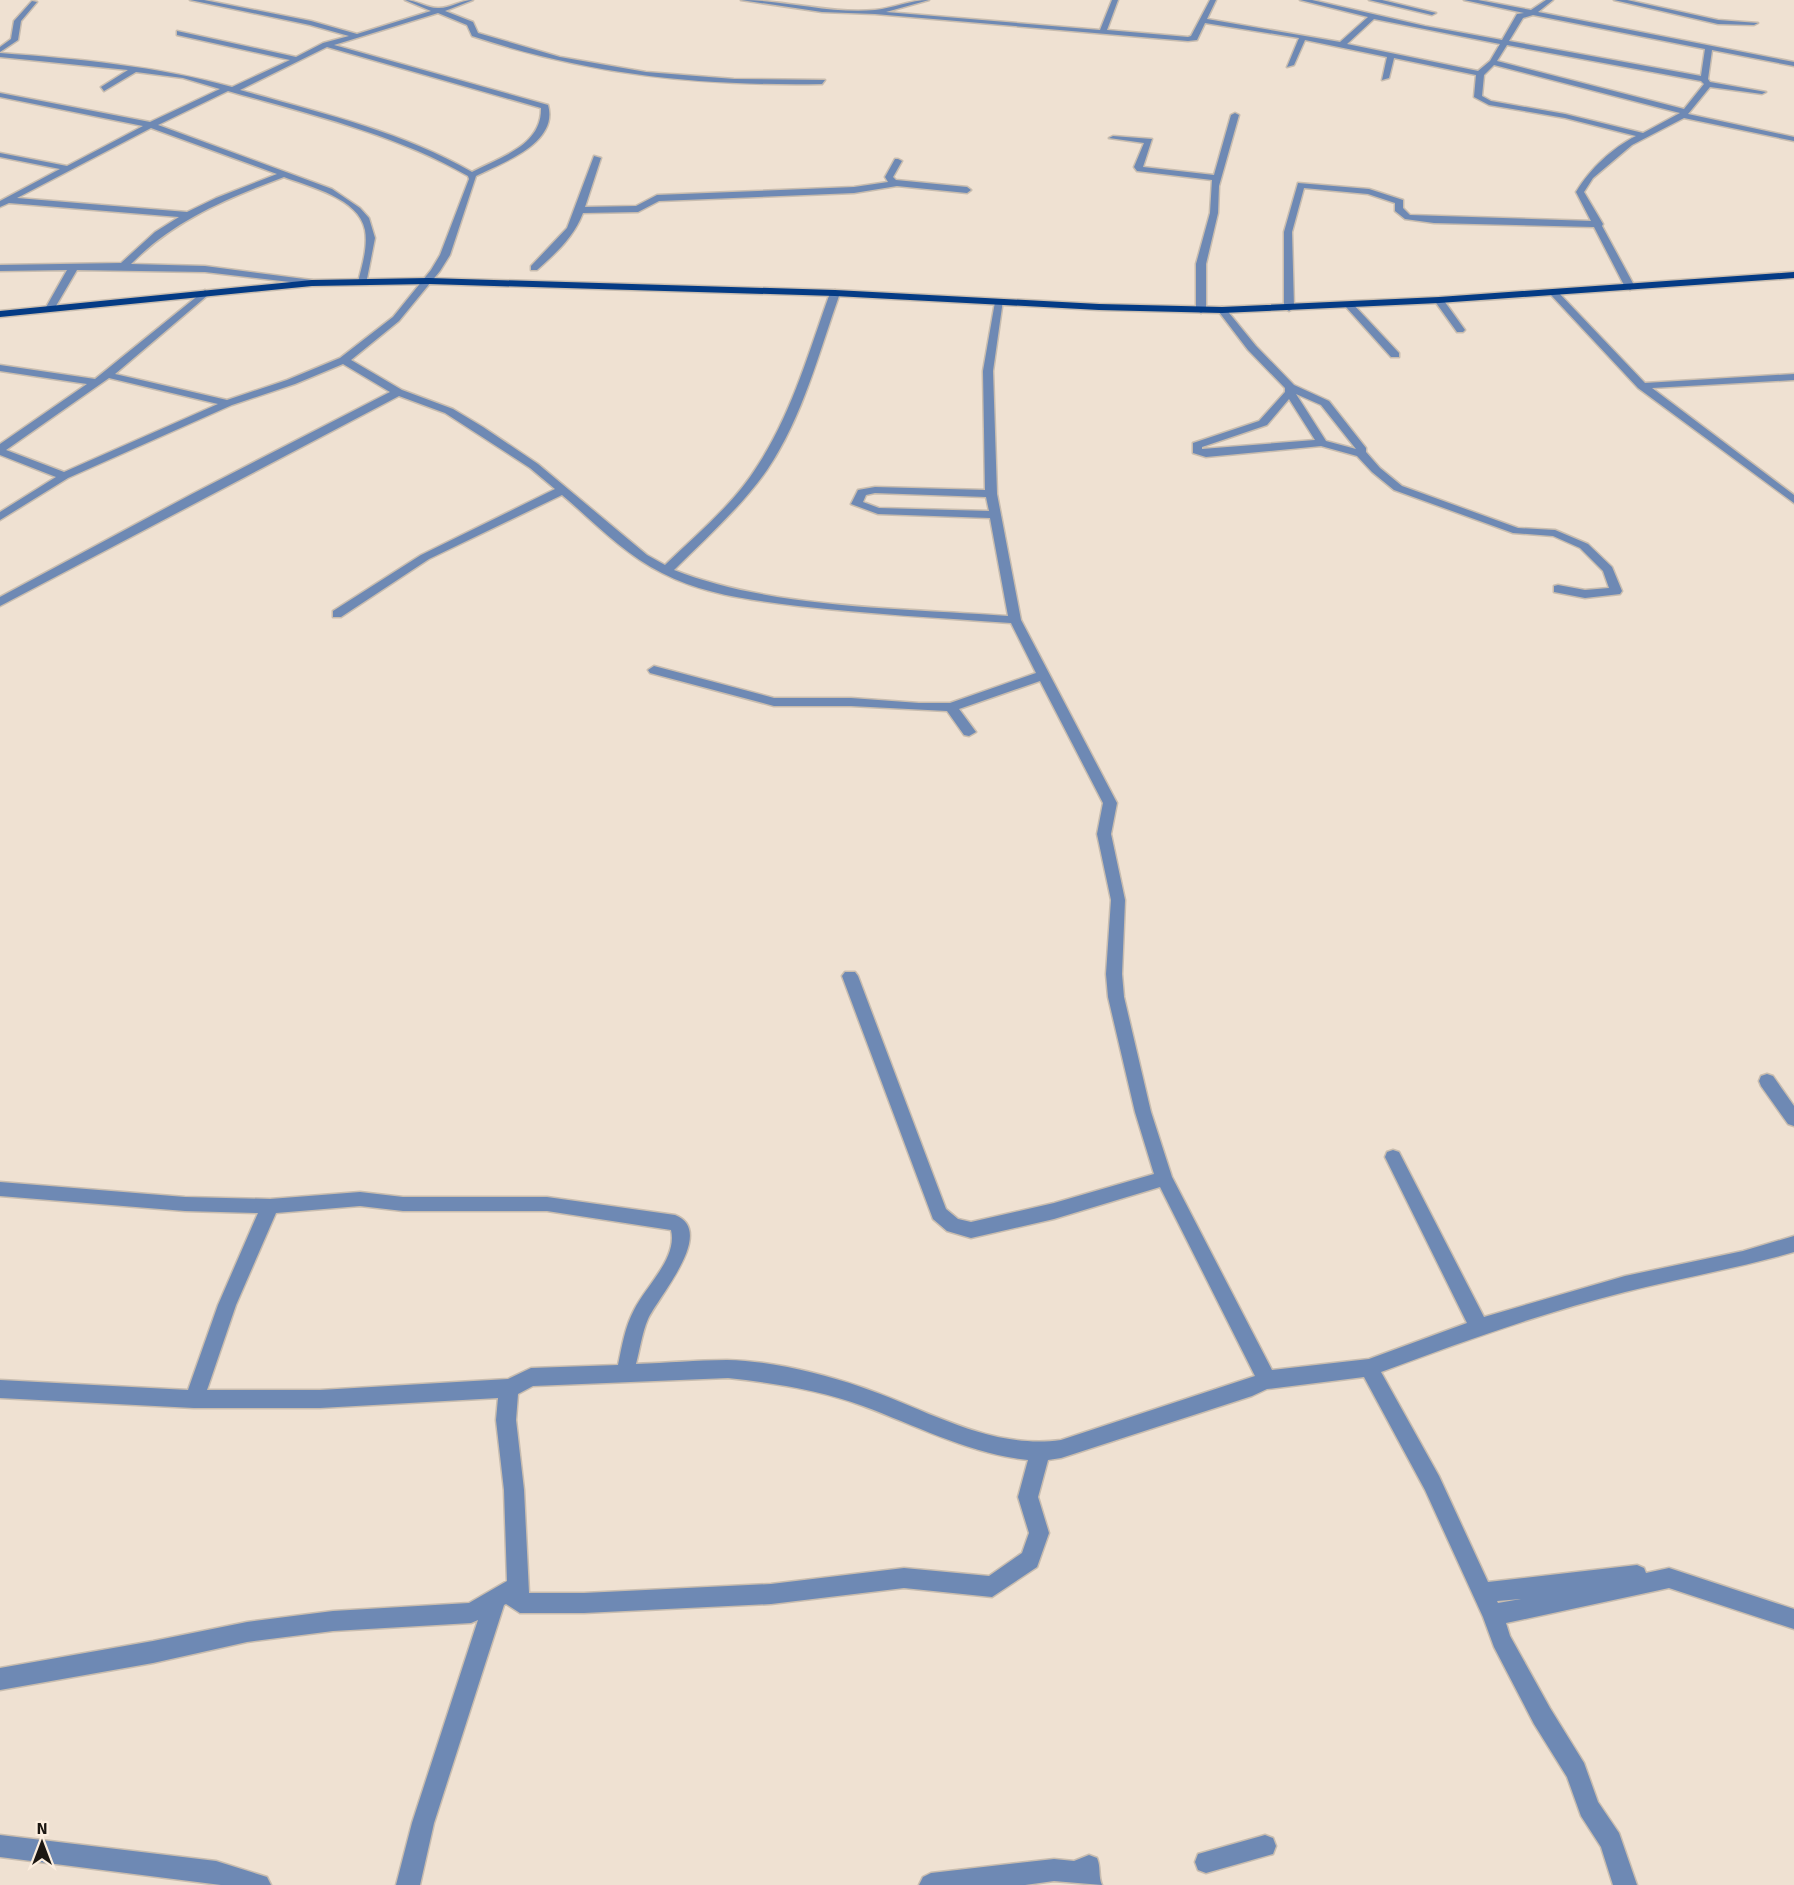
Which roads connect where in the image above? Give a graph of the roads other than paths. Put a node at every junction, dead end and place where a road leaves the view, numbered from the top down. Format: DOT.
graph roads {
  1 [pos="193,0"];
  2 [pos="408,0"];
  3 [pos="470,0"];
  4 [pos="744,0"];
  5 [pos="750,0"];
  6 [pos="926,0"];
  7 [pos="1115,0"];
  8 [pos="1213,0"];
  9 [pos="1303,0"];
  10 [pos="1372,0"];
  11 [pos="1467,0"];
  12 [pos="1550,0"];
  13 [pos="1617,0"];
  14 [pos="34,2"];
  15 [pos="1326,2"];
  16 [pos="439,11"];
  17 [pos="875,12"];
  18 [pos="1432,13"];
  19 [pos="1531,14"];
  20 [pos="1373,16"];
  21 [pos="1203,20"];
  22 [pos="1754,23"];
  23 [pos="1103,31"];
  24 [pos="180,33"];
  25 [pos="356,35"];
  26 [pos="1302,37"];
  27 [pos="1504,41"];
  28 [pos="326,45"];
  29 [pos="1341,45"];
  30 [pos="1709,49"];
  31 [pos="0,50"];
  32 [pos="0,55"];
  33 [pos="1391,57"];
  34 [pos="296,59"];
  35 [pos="1493,62"];
  36 [pos="1794,64"];
  37 [pos="1290,65"];
  38 [pos="135,69"];
  39 [pos="1480,74"];
  40 [pos="1385,78"];
  41 [pos="822,82"];
  42 [pos="1706,82"];
  43 [pos="104,89"];
  44 [pos="230,89"];
  45 [pos="1762,92"];
  46 [pos="0,95"];
  47 [pos="1684,114"];
  48 [pos="1235,115"];
  49 [pos="151,125"];
  50 [pos="1642,135"];
  51 [pos="1113,138"];
  52 [pos="1794,139"];
  53 [pos="0,155"];
  54 [pos="597,158"];
  55 [pos="898,161"];
  56 [pos="67,168"];
  57 [pos="286,174"];
  58 [pos="472,175"];
  59 [pos="1218,178"];
  60 [pos="894,184"];
  61 [pos="968,190"];
  62 [pos="4,202"];
  63 [pos="579,210"];
  64 [pos="192,215"];
  65 [pos="1599,224"];
  66 [pos="74,266"];
  67 [pos="123,266"];
  68 [pos="0,268"];
  69 [pos="534,268"];
  70 [pos="1794,275"];
  71 [pos="429,281"];
  72 [pos="363,282"];
  73 [pos="312,283"];
  74 [pos="1630,286"];
  75 [pos="1554,292"];
  76 [pos="205,293"];
  77 [pos="835,294"];
  78 [pos="1439,300"];
  79 [pos="999,302"];
  80 [pos="1349,305"];
  81 [pos="1288,308"];
  82 [pos="50,309"];
  83 [pos="1201,310"];
  84 [pos="1222,310"];
  85 [pos="0,314"];
  86 [pos="1460,330"];
  87 [pos="1395,355"];
  88 [pos="344,360"];
  89 [pos="0,368"];
  90 [pos="107,375"];
  91 [pos="1794,378"];
  92 [pos="95,382"];
  93 [pos="1642,386"];
  94 [pos="1290,389"];
  95 [pos="398,392"];
  96 [pos="228,403"];
  97 [pos="1322,443"];
  98 [pos="0,450"];
  99 [pos="1360,453"];
  100 [pos="64,476"];
  101 [pos="563,490"];
  102 [pos="991,494"];
  103 [pos="1794,500"];
  104 [pos="995,515"];
  105 [pos="0,517"];
  106 [pos="666,571"];
  107 [pos="1558,589"];
  108 [pos="0,602"];
  109 [pos="337,614"];
  110 [pos="1015,620"];
  111 [pos="654,670"];
  112 [pos="1042,676"];
  113 [pos="951,707"];
  114 [pos="969,732"];
  115 [pos="850,976"];
  116 [pos="1767,1081"];
  117 [pos="1794,1119"];
  118 [pos="1393,1157"];
  119 [pos="1164,1178"];
  120 [pos="0,1189"];
  121 [pos="270,1206"];
  122 [pos="1794,1244"];
  123 [pos="1479,1327"];
  124 [pos="1369,1368"];
  125 [pos="625,1373"];
  126 [pos="1265,1380"];
  127 [pos="510,1388"];
  128 [pos="0,1389"];
  129 [pos="194,1399"];
  130 [pos="1051,1450"];
  131 [pos="1669,1578"];
  132 [pos="1697,1581"];
  133 [pos="1482,1593"];
  134 [pos="495,1600"];
  135 [pos="520,1603"];
  136 [pos="1493,1615"];
  137 [pos="1794,1620"];
  138 [pos="0,1678"];
  139 [pos="0,1846"];
  140 [pos="1265,1846"];
  141 [pos="1206,1862"];
  142 [pos="259,1885"];
  143 [pos="408,1885"];
  144 [pos="931,1885"];
  145 [pos="1090,1885"];
  146 [pos="1625,1885"];
  1 -- 25 [label="street"];
  2 -- 16 [label="street"];
  3 -- 16 [label="street"];
  4 -- 5 [label="street"];
  5 -- 17 [label="street"];
  6 -- 17 [label="street"];
  7 -- 23 [label="street"];
  8 -- 21 [label="street"];
  9 -- 15 [label="street"];
  10 -- 18 [label="street"];
  11 -- 19 [label="street"];
  12 -- 19 [label="street"];
  13 -- 22 [label="street"];
  14 -- 31 [label="street"];
  15 -- 20 [label="street"];
  16 -- 25 [label="street"];
  16 -- 41 [label="street"];
  17 -- 23 [label="street"];
  19 -- 27 [label="street"];
  19 -- 30 [label="street"];
  20 -- 27 [label="street"];
  20 -- 29 [label="street"];
  21 -- 23 [label="street"];
  21 -- 26 [label="street"];
  24 -- 34 [label="street"];
  25 -- 28 [label="street"];
  26 -- 29 [label="street"];
  26 -- 37 [label="street"];
  27 -- 35 [label="street"];
  27 -- 42 [label="street"];
  28 -- 34 [label="street"];
  28 -- 58 [label="street"];
  29 -- 33 [label="street"];
  30 -- 36 [label="street"];
  30 -- 42 [label="street"];
  32 -- 38 [label="street"];
  33 -- 39 [label="street"];
  33 -- 40 [label="street"];
  34 -- 44 [label="street"];
  35 -- 39 [label="street"];
  35 -- 47 [label="street"];
  38 -- 43 [label="street"];
  38 -- 44 [label="street"];
  39 -- 50 [label="street"];
  42 -- 45 [label="street"];
  42 -- 47 [label="street"];
  44 -- 49 [label="street"];
  44 -- 58 [label="street"];
  46 -- 49 [label="street"];
  47 -- 50 [label="street"];
  47 -- 52 [label="street"];
  48 -- 59 [label="street"];
  49 -- 56 [label="street"];
  49 -- 57 [label="street"];
  50 -- 65 [label="street"];
  51 -- 59 [label="street"];
  53 -- 56 [label="street"];
  54 -- 63 [label="street"];
  55 -- 60 [label="street"];
  56 -- 62 [label="street"];
  57 -- 64 [label="street"];
  57 -- 72 [label="street"];
  58 -- 71 [label="street"];
  59 -- 83 [label="street"];
  60 -- 61 [label="street"];
  60 -- 63 [label="street"];
  62 -- 64 [label="street"];
  63 -- 69 [label="street"];
  64 -- 67 [label="street"];
  65 -- 74 [label="street"];
  65 -- 81 [label="street"];
  66 -- 67 [label="street"];
  66 -- 68 [label="street"];
  66 -- 82 [label="street"];
  67 -- 73 [label="street"];
  70 -- 74 [label="main road"];
  71 -- 72 [label="main road"];
  71 -- 77 [label="main road"];
  71 -- 88 [label="street"];
  72 -- 73 [label="main road"];
  73 -- 76 [label="main road"];
  74 -- 75 [label="main road"];
  75 -- 78 [label="main road"];
  75 -- 93 [label="street"];
  76 -- 82 [label="main road"];
  76 -- 90 [label="street"];
  77 -- 79 [label="main road"];
  77 -- 106 [label="street"];
  78 -- 80 [label="main road"];
  78 -- 86 [label="street"];
  79 -- 83 [label="main road"];
  79 -- 102 [label="street"];
  80 -- 81 [label="main road"];
  80 -- 87 [label="street"];
  81 -- 84 [label="main road"];
  82 -- 85 [label="main road"];
  83 -- 84 [label="main road"];
  84 -- 94 [label="street"];
  88 -- 95 [label="street"];
  88 -- 96 [label="street"];
  89 -- 92 [label="street"];
  90 -- 92 [label="street"];
  90 -- 96 [label="street"];
  91 -- 93 [label="street"];
  92 -- 98 [label="street"];
  93 -- 103 [label="street"];
  94 -- 97 [label="street"];
  94 -- 97 [label="street"];
  94 -- 99 [label="street"];
  95 -- 101 [label="street"];
  95 -- 108 [label="street"];
  96 -- 100 [label="street"];
  97 -- 99 [label="street"];
  98 -- 100 [label="street"];
  99 -- 107 [label="street"];
  100 -- 105 [label="street"];
  101 -- 106 [label="street"];
  101 -- 109 [label="street"];
  102 -- 104 [label="street"];
  102 -- 104 [label="street"];
  104 -- 110 [label="street"];
  106 -- 110 [label="street"];
  110 -- 112 [label="street"];
  111 -- 113 [label="street"];
  112 -- 113 [label="street"];
  112 -- 119 [label="street"];
  113 -- 114 [label="street"];
  115 -- 119 [label="street"];
  116 -- 117 [label="street"];
  118 -- 123 [label="street"];
  119 -- 126 [label="street"];
  120 -- 121 [label="street"];
  121 -- 125 [label="street"];
  121 -- 129 [label="street"];
  122 -- 123 [label="street"];
  123 -- 124 [label="street"];
  124 -- 126 [label="street"];
  124 -- 133 [label="street"];
  125 -- 127 [label="street"];
  125 -- 130 [label="street"];
  126 -- 130 [label="street"];
  127 -- 129 [label="street"];
  127 -- 135 [label="street"];
  128 -- 129 [label="street"];
  130 -- 135 [label="street"];
  131 -- 132 [label="street"];
  131 -- 133 [label="street"];
  131 -- 136 [label="street"];
  131 -- 137 [label="street"];
  133 -- 136 [label="street"];
  134 -- 135 [label="street"];
  134 -- 138 [label="street"];
  134 -- 143 [label="street"];
  136 -- 146 [label="street"];
  139 -- 142 [label="street"];
  140 -- 141 [label="street"];
  144 -- 145 [label="street"];
}
